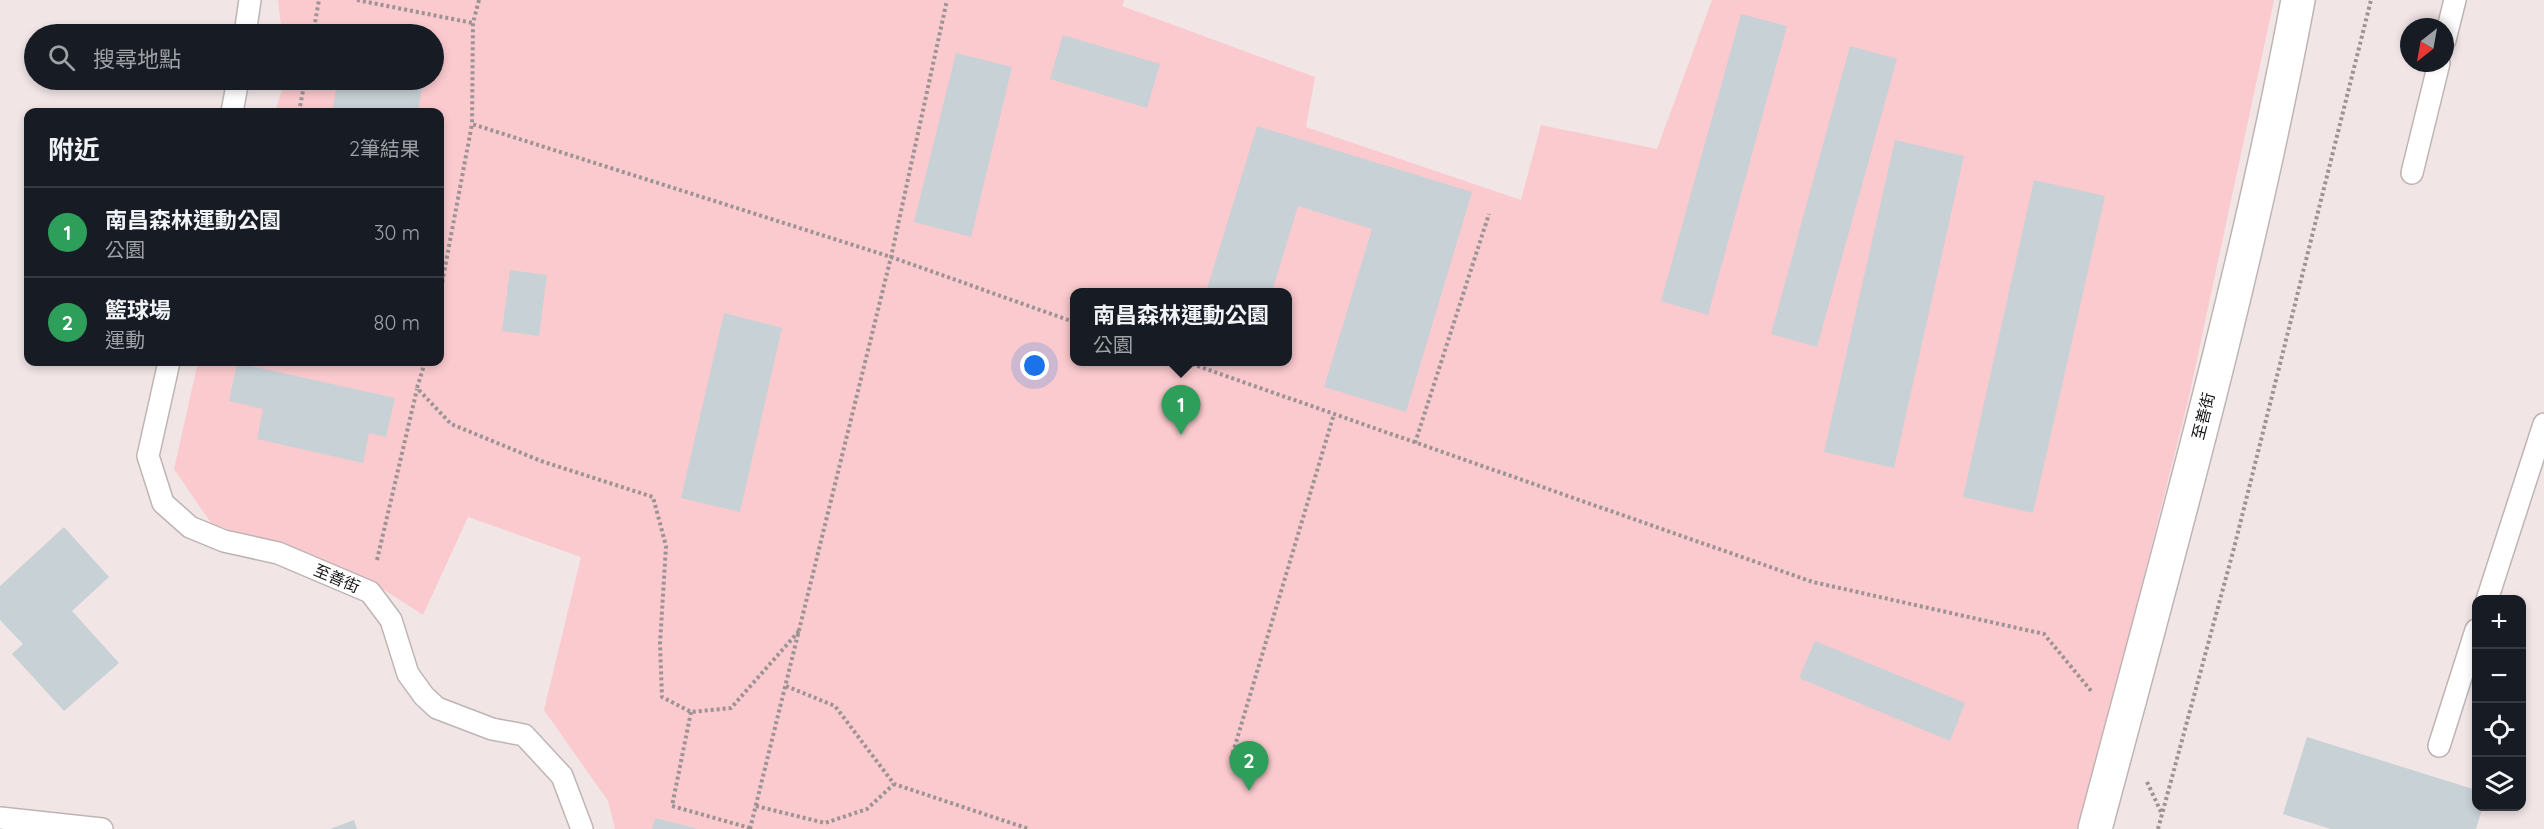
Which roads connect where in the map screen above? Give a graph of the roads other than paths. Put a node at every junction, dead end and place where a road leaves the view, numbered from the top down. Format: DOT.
graph roads {
  1 [pos="250,0"];
  2 [pos="2298,0"];
  3 [pos="2455,0"];
  4 [pos="2450,18"];
  5 [pos="246,24"];
  6 [pos="2437,72"];
  7 [pos="236,90"];
  8 [pos="233,108"];
  9 [pos="2412,173"];
  10 [pos="168,366"];
  11 [pos="2544,424"];
  12 [pos="2489,595"];
  13 [pos="2472,643"];
  14 [pos="2439,746"];
  15 [pos="0,818"];
  16 [pos="102,829"];
  17 [pos="582,829"];
  18 [pos="2095,829"];
  1 -- 5 [label="lane"];
  2 -- 18 [label="street, 至善街"];
  3 -- 4 [label="lane"];
  6 -- 9 [label="lane"];
  7 -- 8 [label="lane"];
  10 -- 17 [label="lane, 至善街"];
  11 -- 12 [label="lane"];
  13 -- 14 [label="lane"];
  15 -- 16 [label="lane"];
}
